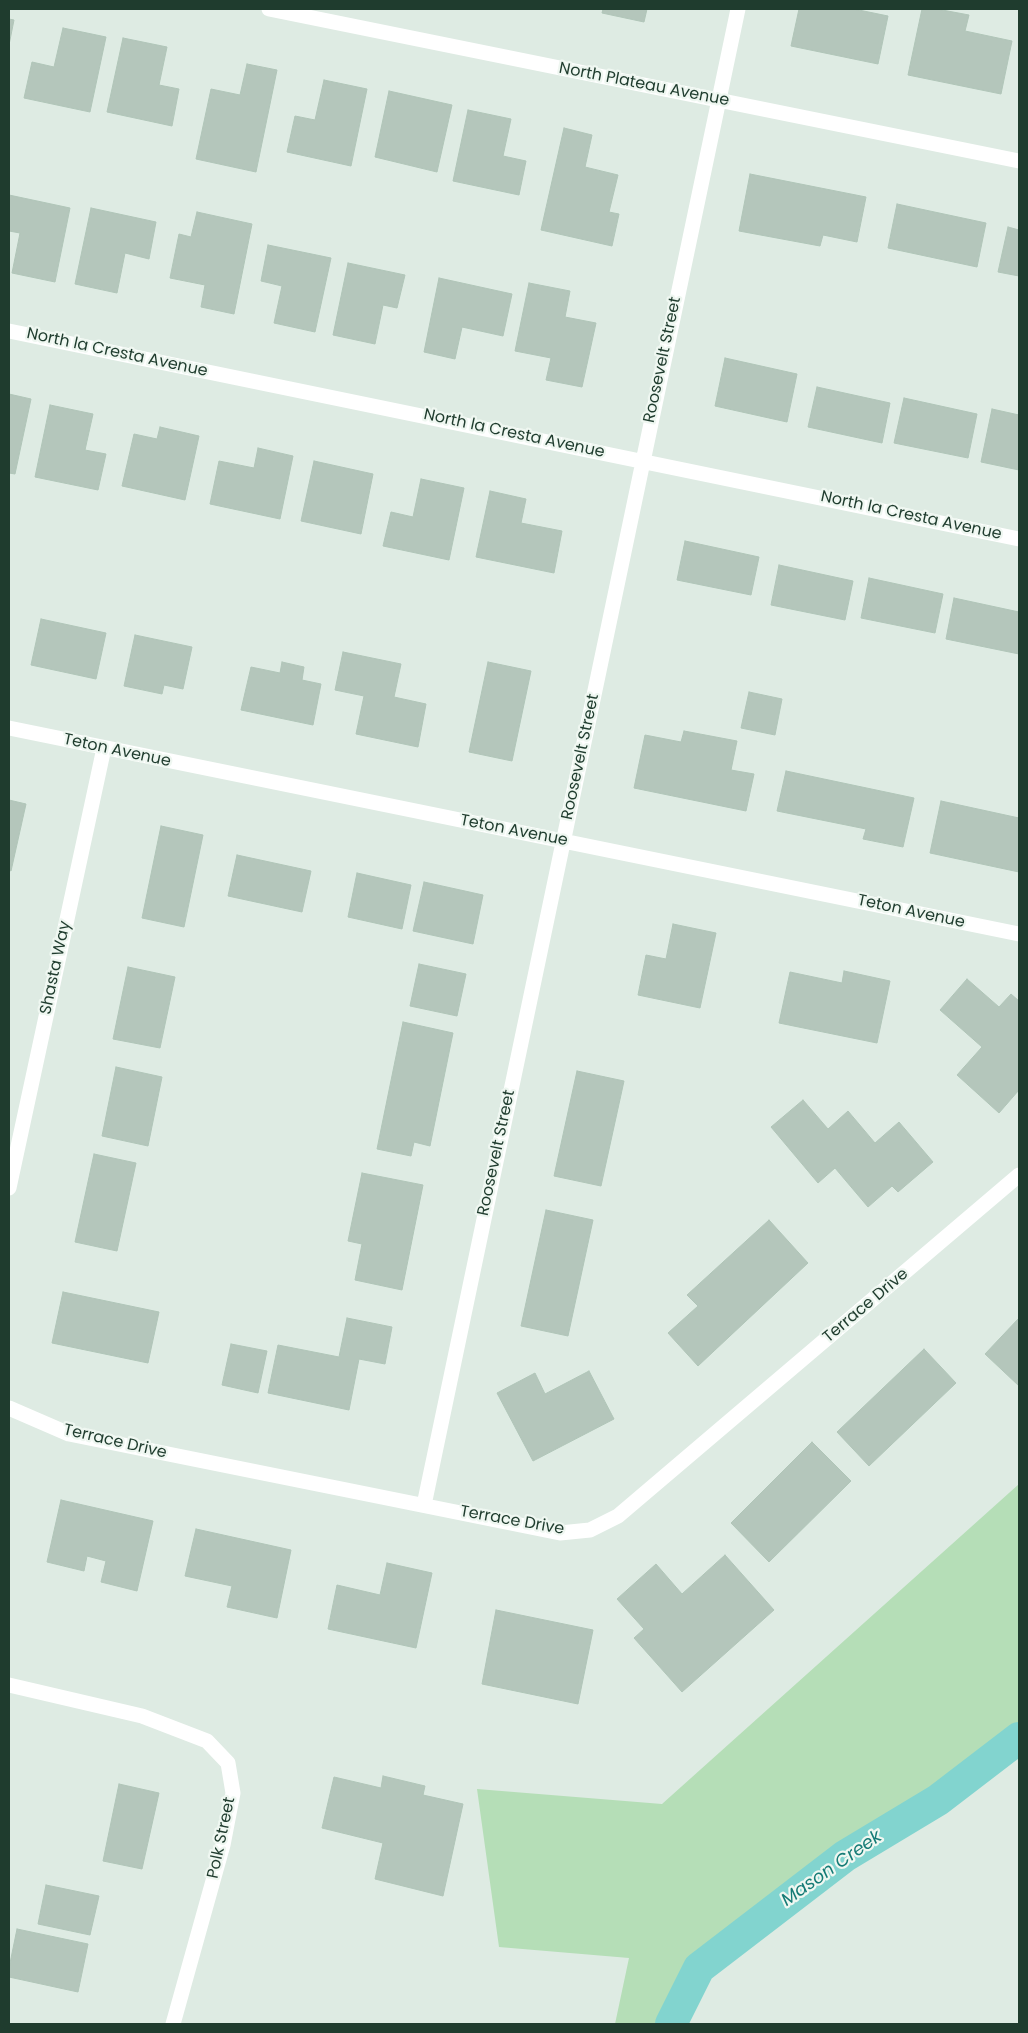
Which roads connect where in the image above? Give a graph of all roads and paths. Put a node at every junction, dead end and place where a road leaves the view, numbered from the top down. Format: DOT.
graph roads {
  1 [pos="269,9"];
  2 [pos="738,9"];
  3 [pos="718,99"];
  4 [pos="1019,161"];
  5 [pos="9,330"];
  6 [pos="642,460"];
  7 [pos="1019,539"];
  8 [pos="9,728"];
  9 [pos="104,748"];
  10 [pos="563,841"];
  11 [pos="1019,934"];
  12 [pos="1019,1174"];
  13 [pos="9,1188"];
  14 [pos="9,1408"];
  15 [pos="424,1505"];
  16 [pos="9,1685"];
  17 [pos="173,2024"];
  1 -- 3 [label="street, North Plateau Avenue"];
  2 -- 3 [label="street, Roosevelt Street"];
  3 -- 4 [label="street, North Plateau Avenue"];
  3 -- 6 [label="street, Roosevelt Street"];
  5 -- 6 [label="street, North la Cresta Avenue"];
  6 -- 7 [label="street, North la Cresta Avenue"];
  6 -- 10 [label="street, Roosevelt Street"];
  8 -- 9 [label="street, Teton Avenue"];
  9 -- 10 [label="street, Teton Avenue"];
  9 -- 13 [label="street, Shasta Way"];
  10 -- 11 [label="street, Teton Avenue"];
  10 -- 15 [label="street, Roosevelt Street"];
  12 -- 15 [label="street, Terrace Drive"];
  14 -- 15 [label="street, Terrace Drive"];
  16 -- 17 [label="street, Polk Street"];
}
